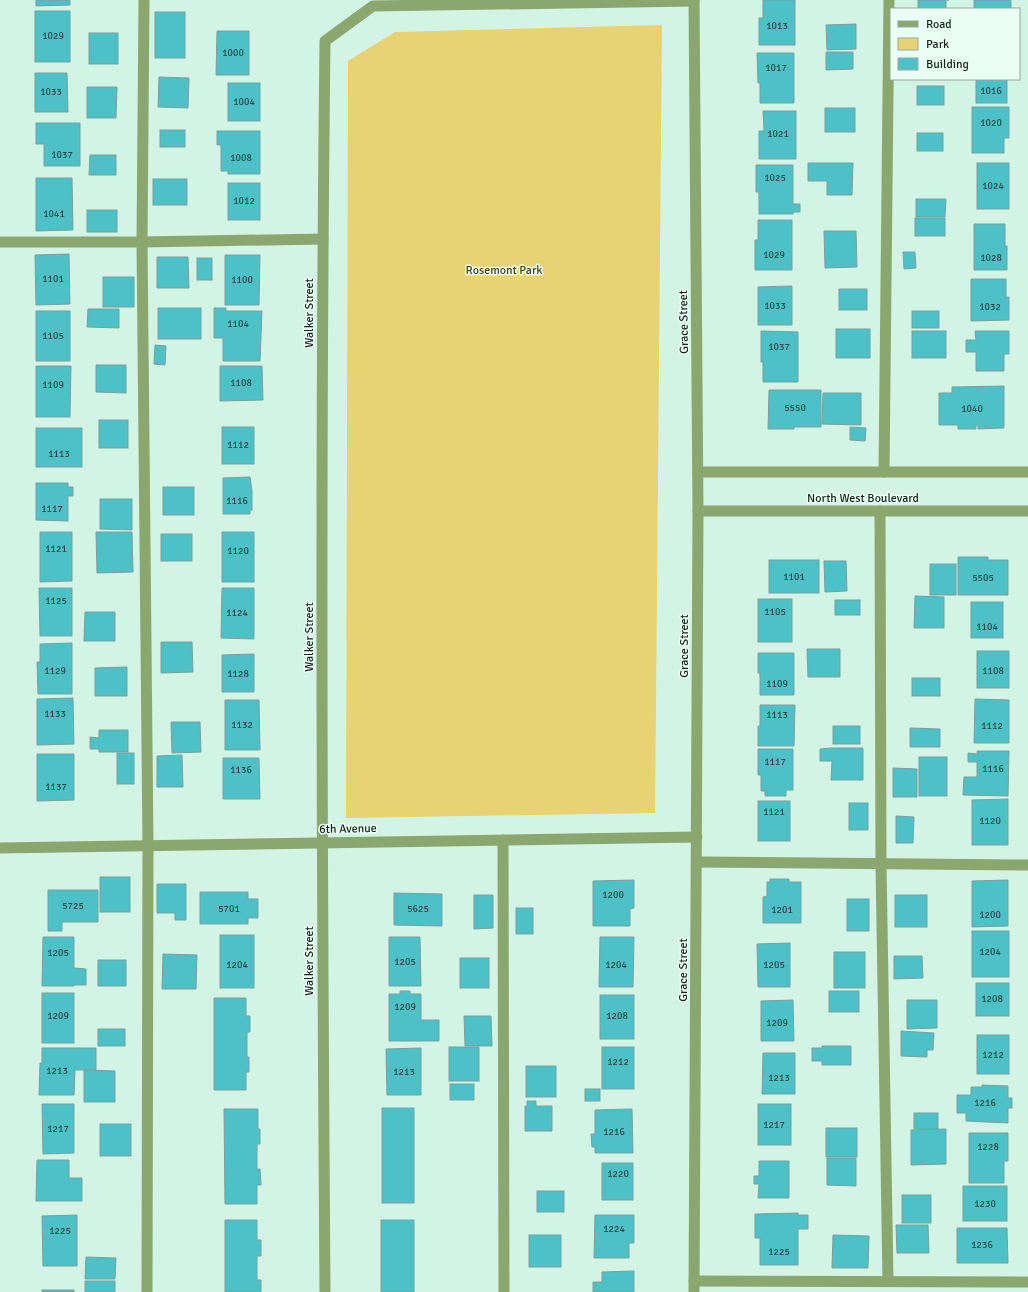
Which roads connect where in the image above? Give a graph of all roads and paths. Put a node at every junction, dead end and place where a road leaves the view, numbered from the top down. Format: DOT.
graph roads {
  1 [pos="144,0"];
  2 [pos="694,0"];
  3 [pos="889,0"];
  4 [pos="323,239"];
  5 [pos="0,242"];
  6 [pos="142,242"];
  7 [pos="698,472"];
  8 [pos="884,472"];
  9 [pos="1028,472"];
  10 [pos="698,511"];
  11 [pos="880,511"];
  12 [pos="1028,511"];
  13 [pos="696,837"];
  14 [pos="503,840"];
  15 [pos="322,842"];
  16 [pos="148,846"];
  17 [pos="0,848"];
  18 [pos="696,862"];
  19 [pos="881,864"];
  20 [pos="1028,866"];
  21 [pos="888,1281"];
  22 [pos="1028,1282"];
  23 [pos="694,1287"];
  24 [pos="147,1292"];
  25 [pos="325,1292"];
  26 [pos="504,1292"];
  1 -- 6 [label="street"];
  2 -- 4 [label="street, Walker Street"];
  2 -- 7 [label="street, Grace Street"];
  3 -- 8 [label="street"];
  4 -- 6 [label="street"];
  4 -- 15 [label="street, Walker Street"];
  5 -- 6 [label="street"];
  6 -- 16 [label="street"];
  7 -- 8 [label="street"];
  7 -- 10 [label="street, Grace Street"];
  8 -- 9 [label="street"];
  10 -- 11 [label="street, North West Boulevard"];
  10 -- 13 [label="street, Grace Street"];
  11 -- 12 [label="street, North West Boulevard"];
  11 -- 19 [label="street"];
  13 -- 14 [label="street, 6th Avenue"];
  13 -- 18 [label="street, Grace Street"];
  14 -- 15 [label="street, 6th Avenue"];
  14 -- 26 [label="street"];
  15 -- 16 [label="street, 6th Avenue"];
  15 -- 25 [label="street, Walker Street"];
  16 -- 17 [label="street, 6th Avenue"];
  16 -- 24 [label="street"];
  18 -- 19 [label="street"];
  18 -- 23 [label="street, Grace Street"];
  19 -- 20 [label="street"];
  19 -- 21 [label="street"];
  21 -- 22 [label="street"];
  21 -- 23 [label="street"];
}
